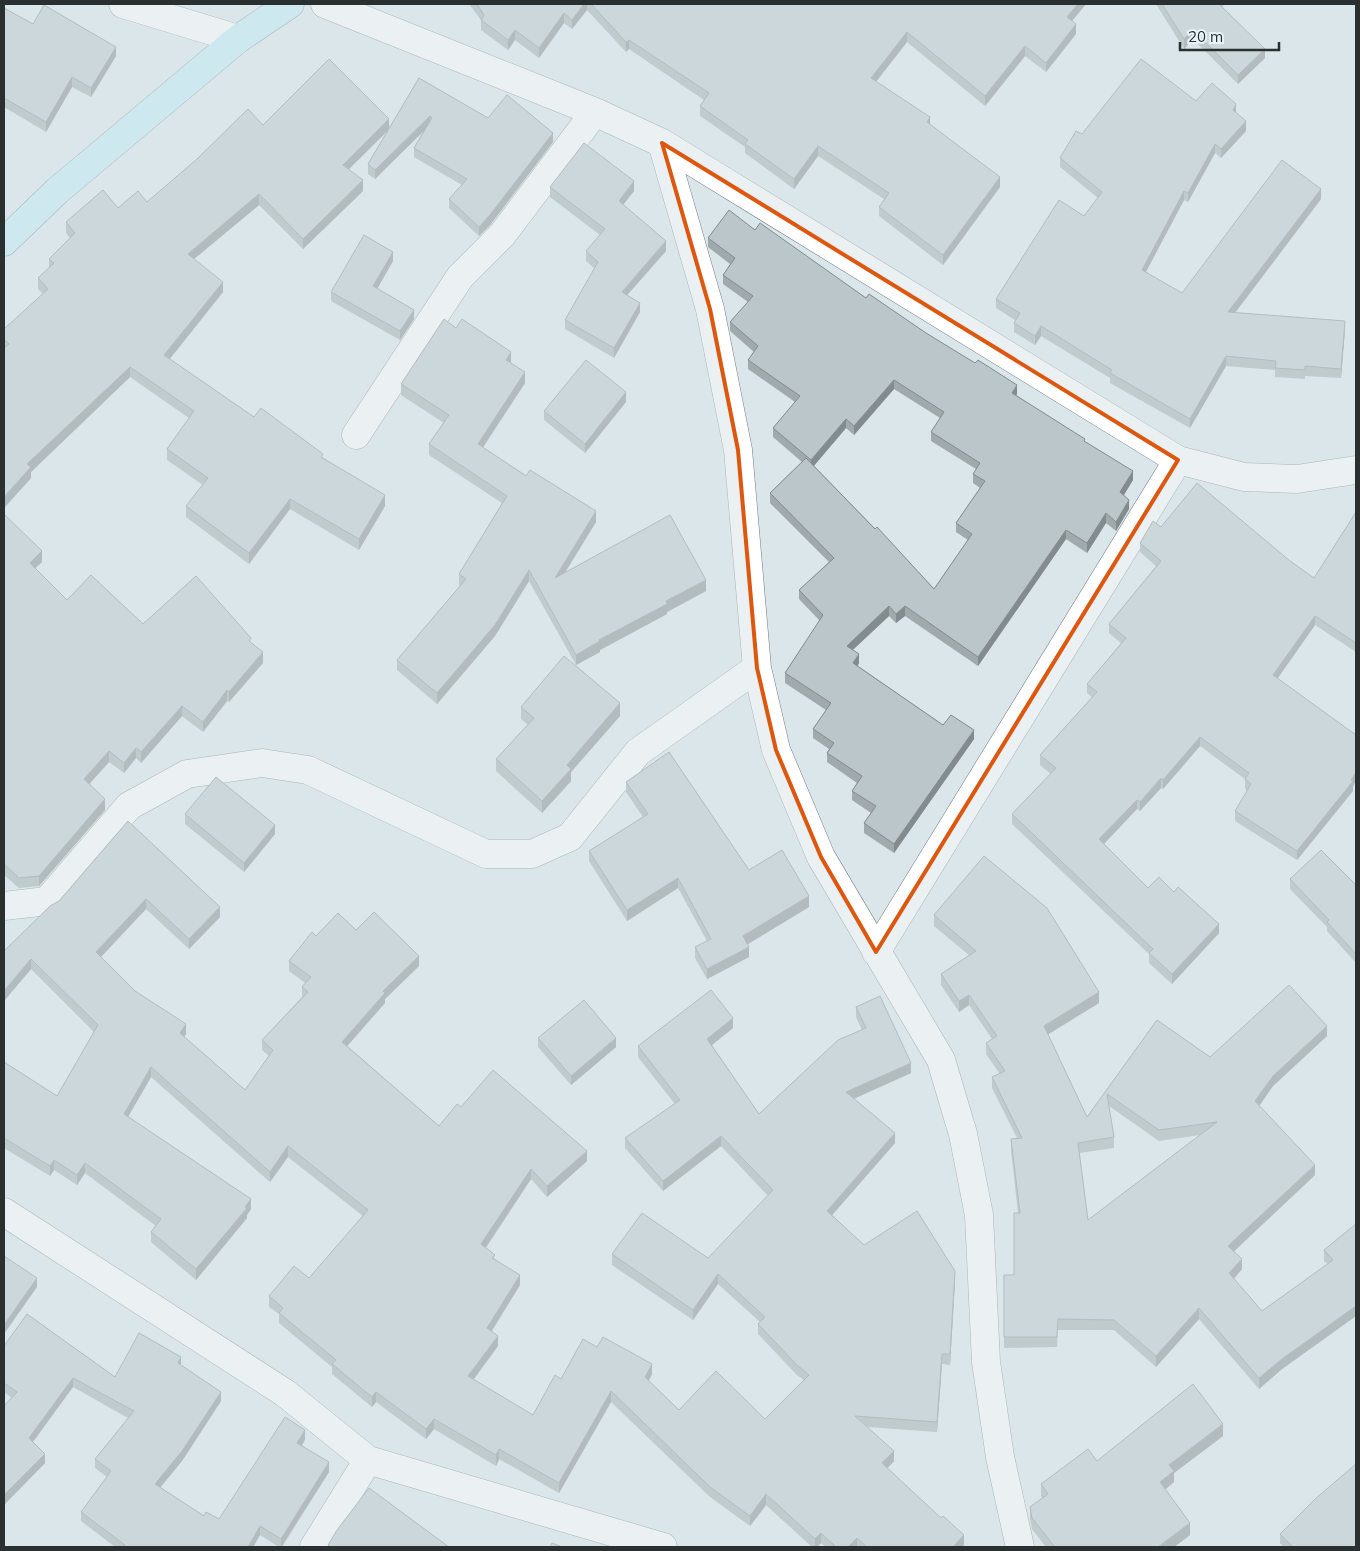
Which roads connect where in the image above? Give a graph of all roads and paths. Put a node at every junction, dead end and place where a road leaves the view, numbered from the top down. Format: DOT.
graph roads {
  1 [pos="123,4"];
  2 [pos="290,4"];
  3 [pos="325,4"];
  4 [pos="238,39"];
  5 [pos="595,112"];
  6 [pos="662,143"];
  7 [pos="4,242"];
  8 [pos="356,435"];
  9 [pos="1178,460"];
  10 [pos="1356,470"];
  11 [pos="757,668"];
  12 [pos="4,906"];
  13 [pos="876,952"];
  14 [pos="4,1212"];
  15 [pos="368,1460"];
  16 [pos="314,1547"];
  17 [pos="664,1547"];
  18 [pos="1020,1547"];
  1 -- 4 [label="street"];
  2 -- 4 [label="main road"];
  3 -- 5 [label="street"];
  4 -- 7 [label="main road"];
  5 -- 6 [label="street"];
  5 -- 8 [label="street"];
  6 -- 9 [label="street"];
  6 -- 11 [label="street"];
  9 -- 10 [label="street"];
  9 -- 13 [label="street"];
  11 -- 12 [label="street"];
  11 -- 13 [label="street"];
  13 -- 18 [label="street"];
  14 -- 15 [label="street"];
  15 -- 16 [label="street"];
  15 -- 17 [label="street"];
}
